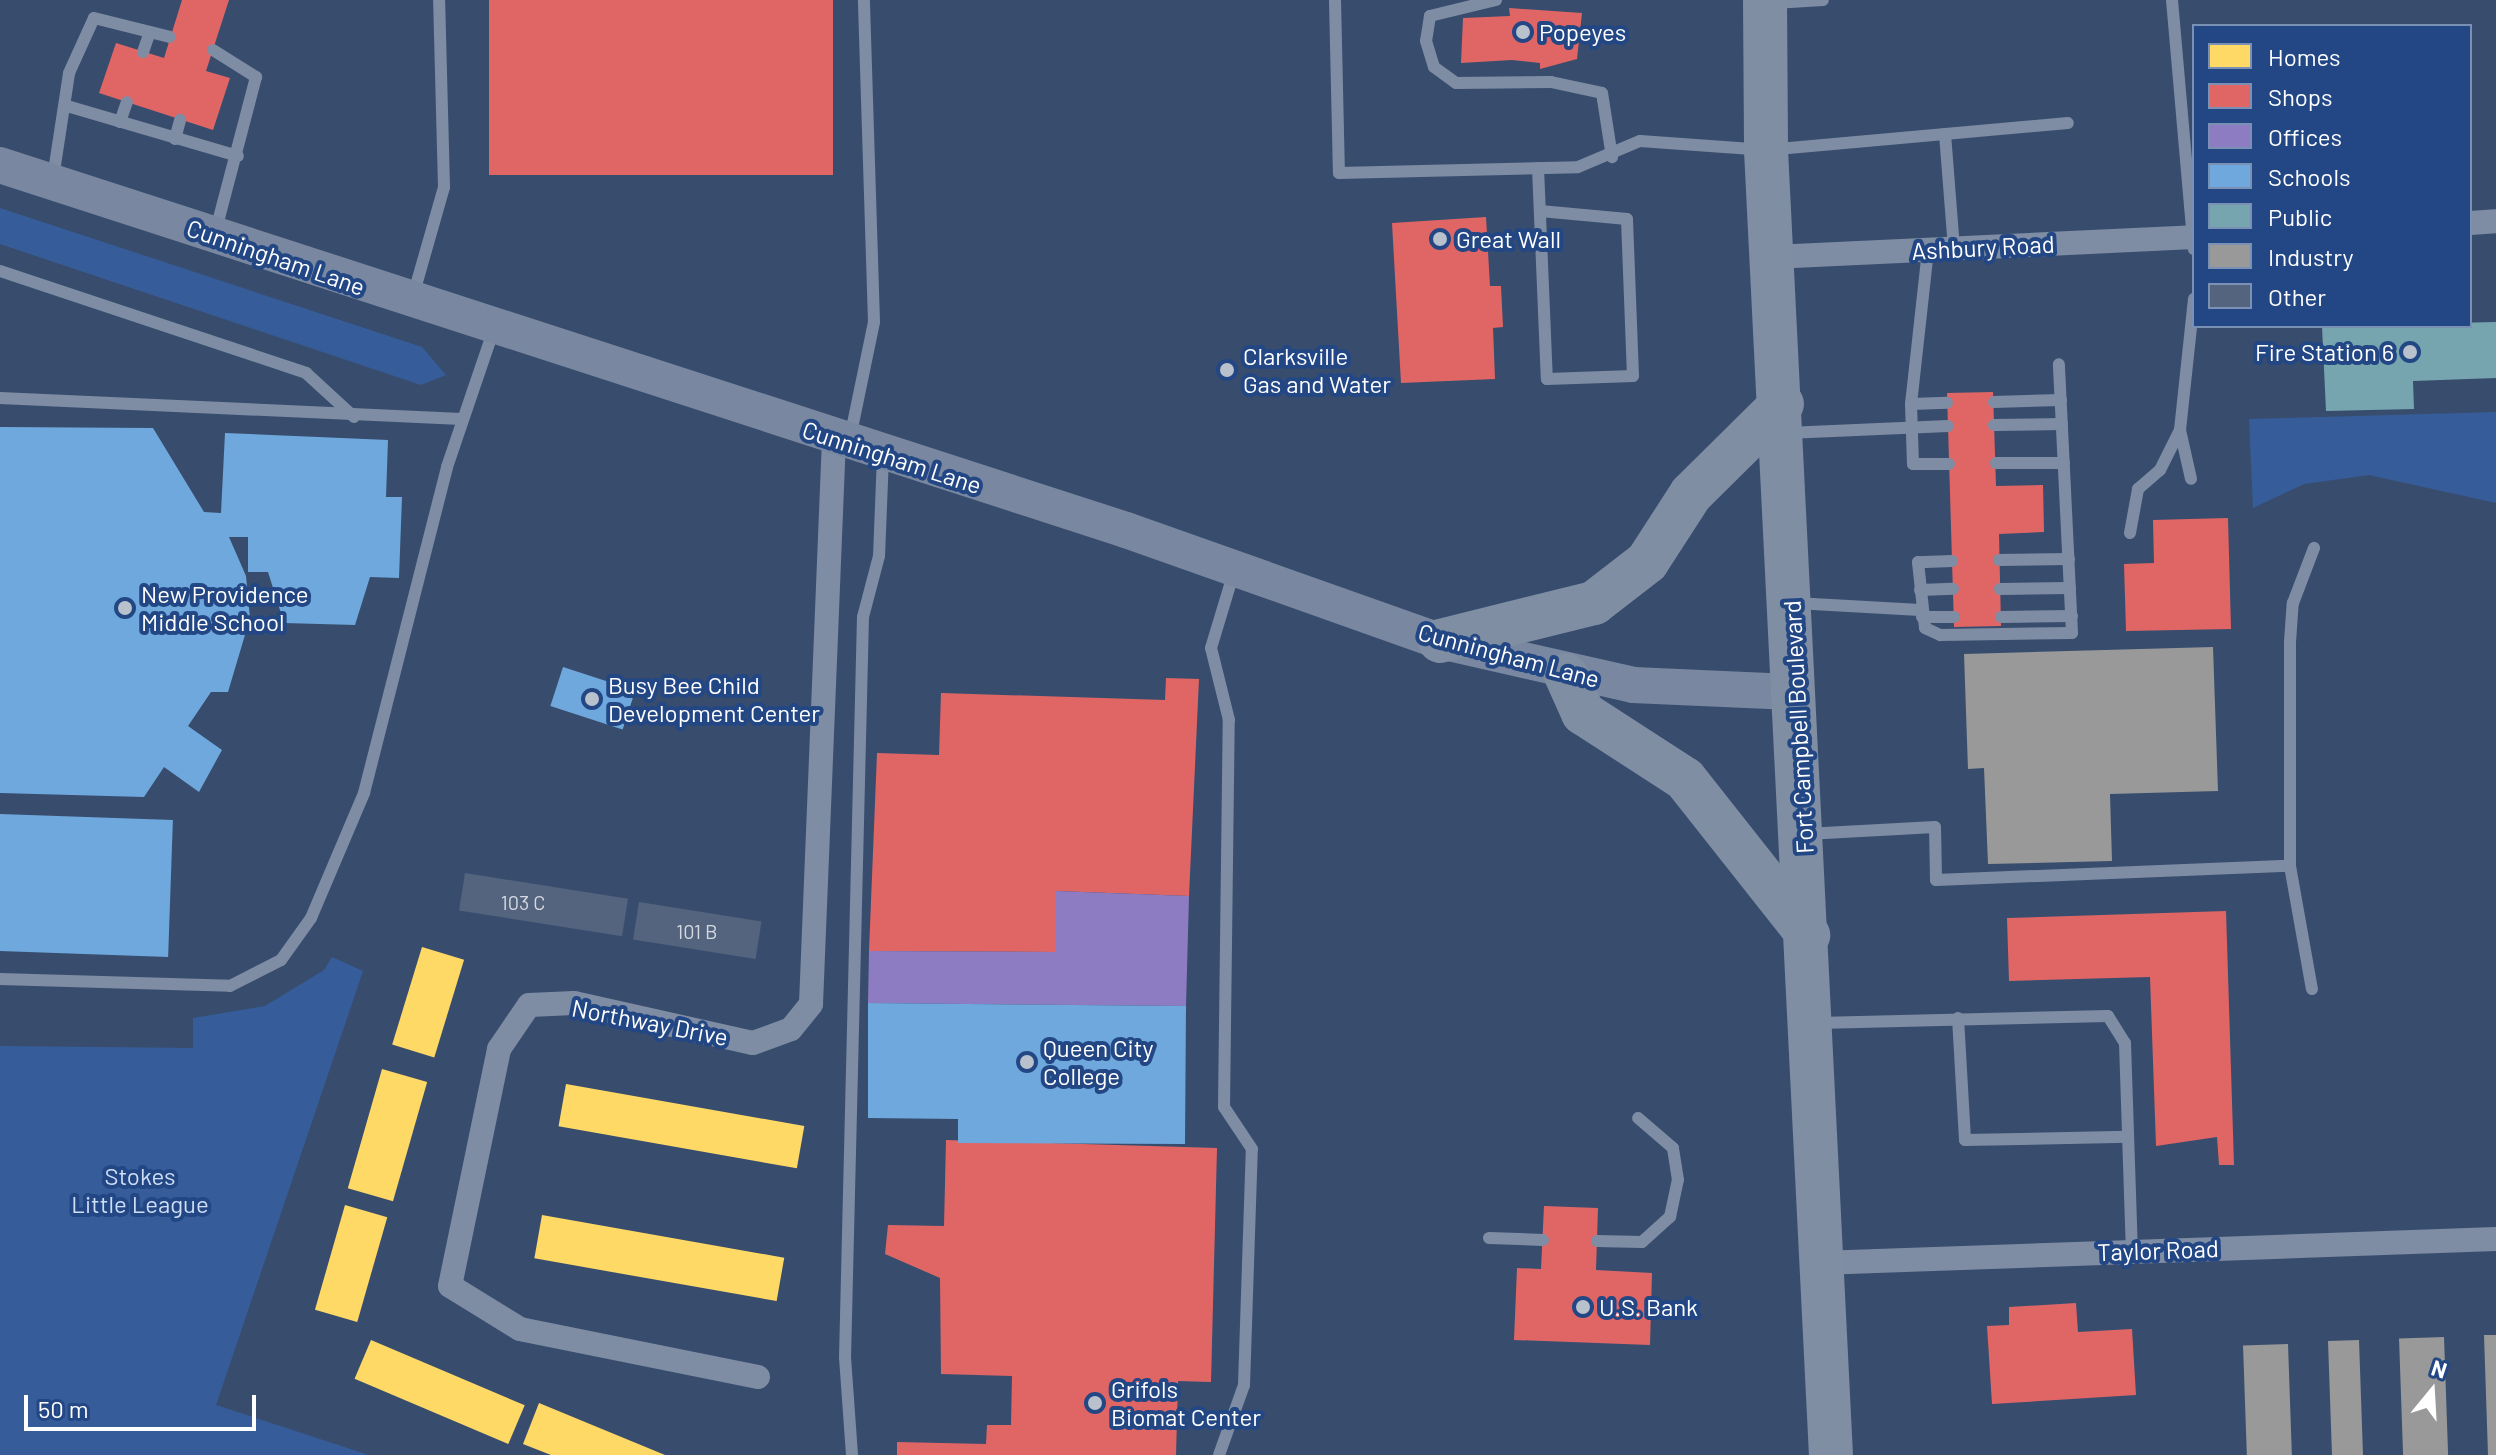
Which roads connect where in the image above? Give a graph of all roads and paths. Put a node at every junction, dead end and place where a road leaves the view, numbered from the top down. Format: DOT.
graph roads {
  1 [pos="439,0"];
  2 [pos="864,0"];
  3 [pos="1335,0"];
  4 [pos="1496,0"];
  5 [pos="1823,0"];
  6 [pos="2172,0"];
  7 [pos="1766,2"];
  8 [pos="150,32"];
  9 [pos="170,37"];
  10 [pos="213,50"];
  11 [pos="143,52"];
  12 [pos="127,102"];
  13 [pos="67,106"];
  14 [pos="180,120"];
  15 [pos="120,122"];
  16 [pos="2068,123"];
  17 [pos="1945,134"];
  18 [pos="175,139"];
  19 [pos="1766,150"];
  20 [pos="238,156"];
  21 [pos="1612,157"];
  22 [pos="0,165"];
  23 [pos="1538,168"];
  24 [pos="52,182"];
  25 [pos="1540,211"];
  26 [pos="2496,221"];
  27 [pos="2472,223"];
  28 [pos="2192,230"];
  29 [pos="214,236"];
  30 [pos="2192,241"];
  31 [pos="1954,248"];
  32 [pos="1928,250"];
  33 [pos="1772,257"];
  34 [pos="0,271"];
  35 [pos="410,301"];
  36 [pos="2192,318"];
  37 [pos="494,328"];
  38 [pos="2059,364"];
  39 [pos="0,398"];
  40 [pos="2061,400"];
  41 [pos="1994,402"];
  42 [pos="1947,403"];
  43 [pos="1911,404"];
  44 [pos="354,417"];
  45 [pos="1783,418"];
  46 [pos="462,419"];
  47 [pos="2062,424"];
  48 [pos="1994,425"];
  49 [pos="1911,426"];
  50 [pos="1948,426"];
  51 [pos="2180,430"];
  52 [pos="841,442"];
  53 [pos="883,456"];
  54 [pos="1996,463"];
  55 [pos="2064,463"];
  56 [pos="1949,464"];
  57 [pos="2191,479"];
  58 [pos="2130,533"];
  59 [pos="2314,548"];
  60 [pos="2069,559"];
  61 [pos="1999,560"];
  62 [pos="1952,561"];
  63 [pos="1235,567"];
  64 [pos="2070,588"];
  65 [pos="1953,589"];
  66 [pos="2000,589"];
  67 [pos="1920,590"];
  68 [pos="1792,603"];
  69 [pos="1921,614"];
  70 [pos="2072,616"];
  71 [pos="1954,617"];
  72 [pos="2001,617"];
  73 [pos="1440,641"];
  74 [pos="1566,675"];
  75 [pos="1796,692"];
  76 [pos="1802,835"];
  77 [pos="2290,866"];
  78 [pos="1808,935"];
  79 [pos="0,979"];
  80 [pos="2312,989"];
  81 [pos="1958,1018"];
  82 [pos="1811,1023"];
  83 [pos="1638,1118"];
  84 [pos="2128,1137"];
  85 [pos="1489,1238"];
  86 [pos="2496,1239"];
  87 [pos="1543,1240"];
  88 [pos="1597,1241"];
  89 [pos="2132,1251"];
  90 [pos="1820,1263"];
  91 [pos="758,1377"];
  92 [pos="852,1455"];
  93 [pos="1219,1455"];
  94 [pos="1831,1455"];
  1 -- 35 [label="lane"];
  2 -- 52 [label="lane"];
  3 -- 23 [label="lane"];
  4 -- 21 [label="lane"];
  5 -- 7 [label="lane"];
  6 -- 28 [label="lane"];
  7 -- 19 [label="highway, Fort Campbell Boulevard"];
  8 -- 9 [label="lane"];
  8 -- 11 [label="lane"];
  8 -- 13 [label="lane"];
  10 -- 20 [label="lane"];
  12 -- 15 [label="lane"];
  13 -- 15 [label="lane"];
  13 -- 24 [label="lane"];
  14 -- 18 [label="lane"];
  15 -- 18 [label="lane"];
  16 -- 17 [label="lane"];
  17 -- 19 [label="lane"];
  17 -- 31 [label="lane"];
  18 -- 20 [label="lane"];
  19 -- 21 [label="lane"];
  19 -- 33 [label="highway, Fort Campbell Boulevard"];
  20 -- 29 [label="lane"];
  21 -- 23 [label="lane"];
  22 -- 24 [label="street, Cunningham Lane"];
  23 -- 25 [label="lane"];
  24 -- 29 [label="street, Cunningham Lane"];
  25 -- 25 [label="lane"];
  26 -- 27 [label="street"];
  29 -- 35 [label="street, Cunningham Lane"];
  30 -- 31 [label="street, Ashbury Road"];
  31 -- 32 [label="street, Ashbury Road"];
  32 -- 33 [label="street, Ashbury Road"];
  32 -- 43 [label="lane"];
  33 -- 45 [label="highway, Fort Campbell Boulevard"];
  34 -- 44 [label="lane"];
  35 -- 37 [label="street, Cunningham Lane"];
  36 -- 51 [label="lane"];
  37 -- 46 [label="lane"];
  37 -- 52 [label="street, Cunningham Lane"];
  38 -- 40 [label="lane"];
  39 -- 44 [label="lane"];
  40 -- 41 [label="lane"];
  40 -- 47 [label="lane"];
  42 -- 43 [label="lane"];
  43 -- 49 [label="lane"];
  44 -- 46 [label="lane"];
  45 -- 49 [label="lane"];
  45 -- 68 [label="highway, Fort Campbell Boulevard"];
  45 -- 73 [label="highway"];
  46 -- 79 [label="lane"];
  47 -- 48 [label="lane"];
  47 -- 55 [label="lane"];
  49 -- 50 [label="lane"];
  49 -- 56 [label="lane"];
  51 -- 57 [label="lane"];
  51 -- 58 [label="lane"];
  52 -- 53 [label="street, Cunningham Lane"];
  52 -- 91 [label="street, Northway Drive"];
  53 -- 63 [label="street, Cunningham Lane"];
  53 -- 92 [label="lane"];
  54 -- 55 [label="lane"];
  55 -- 60 [label="lane"];
  59 -- 77 [label="lane"];
  60 -- 61 [label="lane"];
  60 -- 64 [label="lane"];
  62 -- 67 [label="lane"];
  63 -- 73 [label="street, Cunningham Lane"];
  63 -- 93 [label="lane"];
  64 -- 66 [label="lane"];
  64 -- 70 [label="lane"];
  65 -- 67 [label="lane"];
  67 -- 69 [label="lane"];
  68 -- 69 [label="lane"];
  68 -- 75 [label="highway, Fort Campbell Boulevard"];
  69 -- 70 [label="lane"];
  69 -- 71 [label="lane"];
  70 -- 72 [label="lane"];
  73 -- 74 [label="street, Cunningham Lane"];
  74 -- 75 [label="street, Cunningham Lane"];
  74 -- 78 [label="highway"];
  75 -- 76 [label="highway, Fort Campbell Boulevard"];
  76 -- 77 [label="lane"];
  76 -- 78 [label="highway, Fort Campbell Boulevard"];
  77 -- 80 [label="lane"];
  78 -- 82 [label="highway, Fort Campbell Boulevard"];
  81 -- 82 [label="lane"];
  81 -- 84 [label="lane"];
  81 -- 84 [label="lane"];
  82 -- 90 [label="highway, Fort Campbell Boulevard"];
  83 -- 88 [label="lane"];
  84 -- 89 [label="lane"];
  85 -- 87 [label="lane"];
  86 -- 89 [label="street, Taylor Road"];
  89 -- 90 [label="street, Taylor Road"];
  90 -- 94 [label="highway, Fort Campbell Boulevard"];
}
